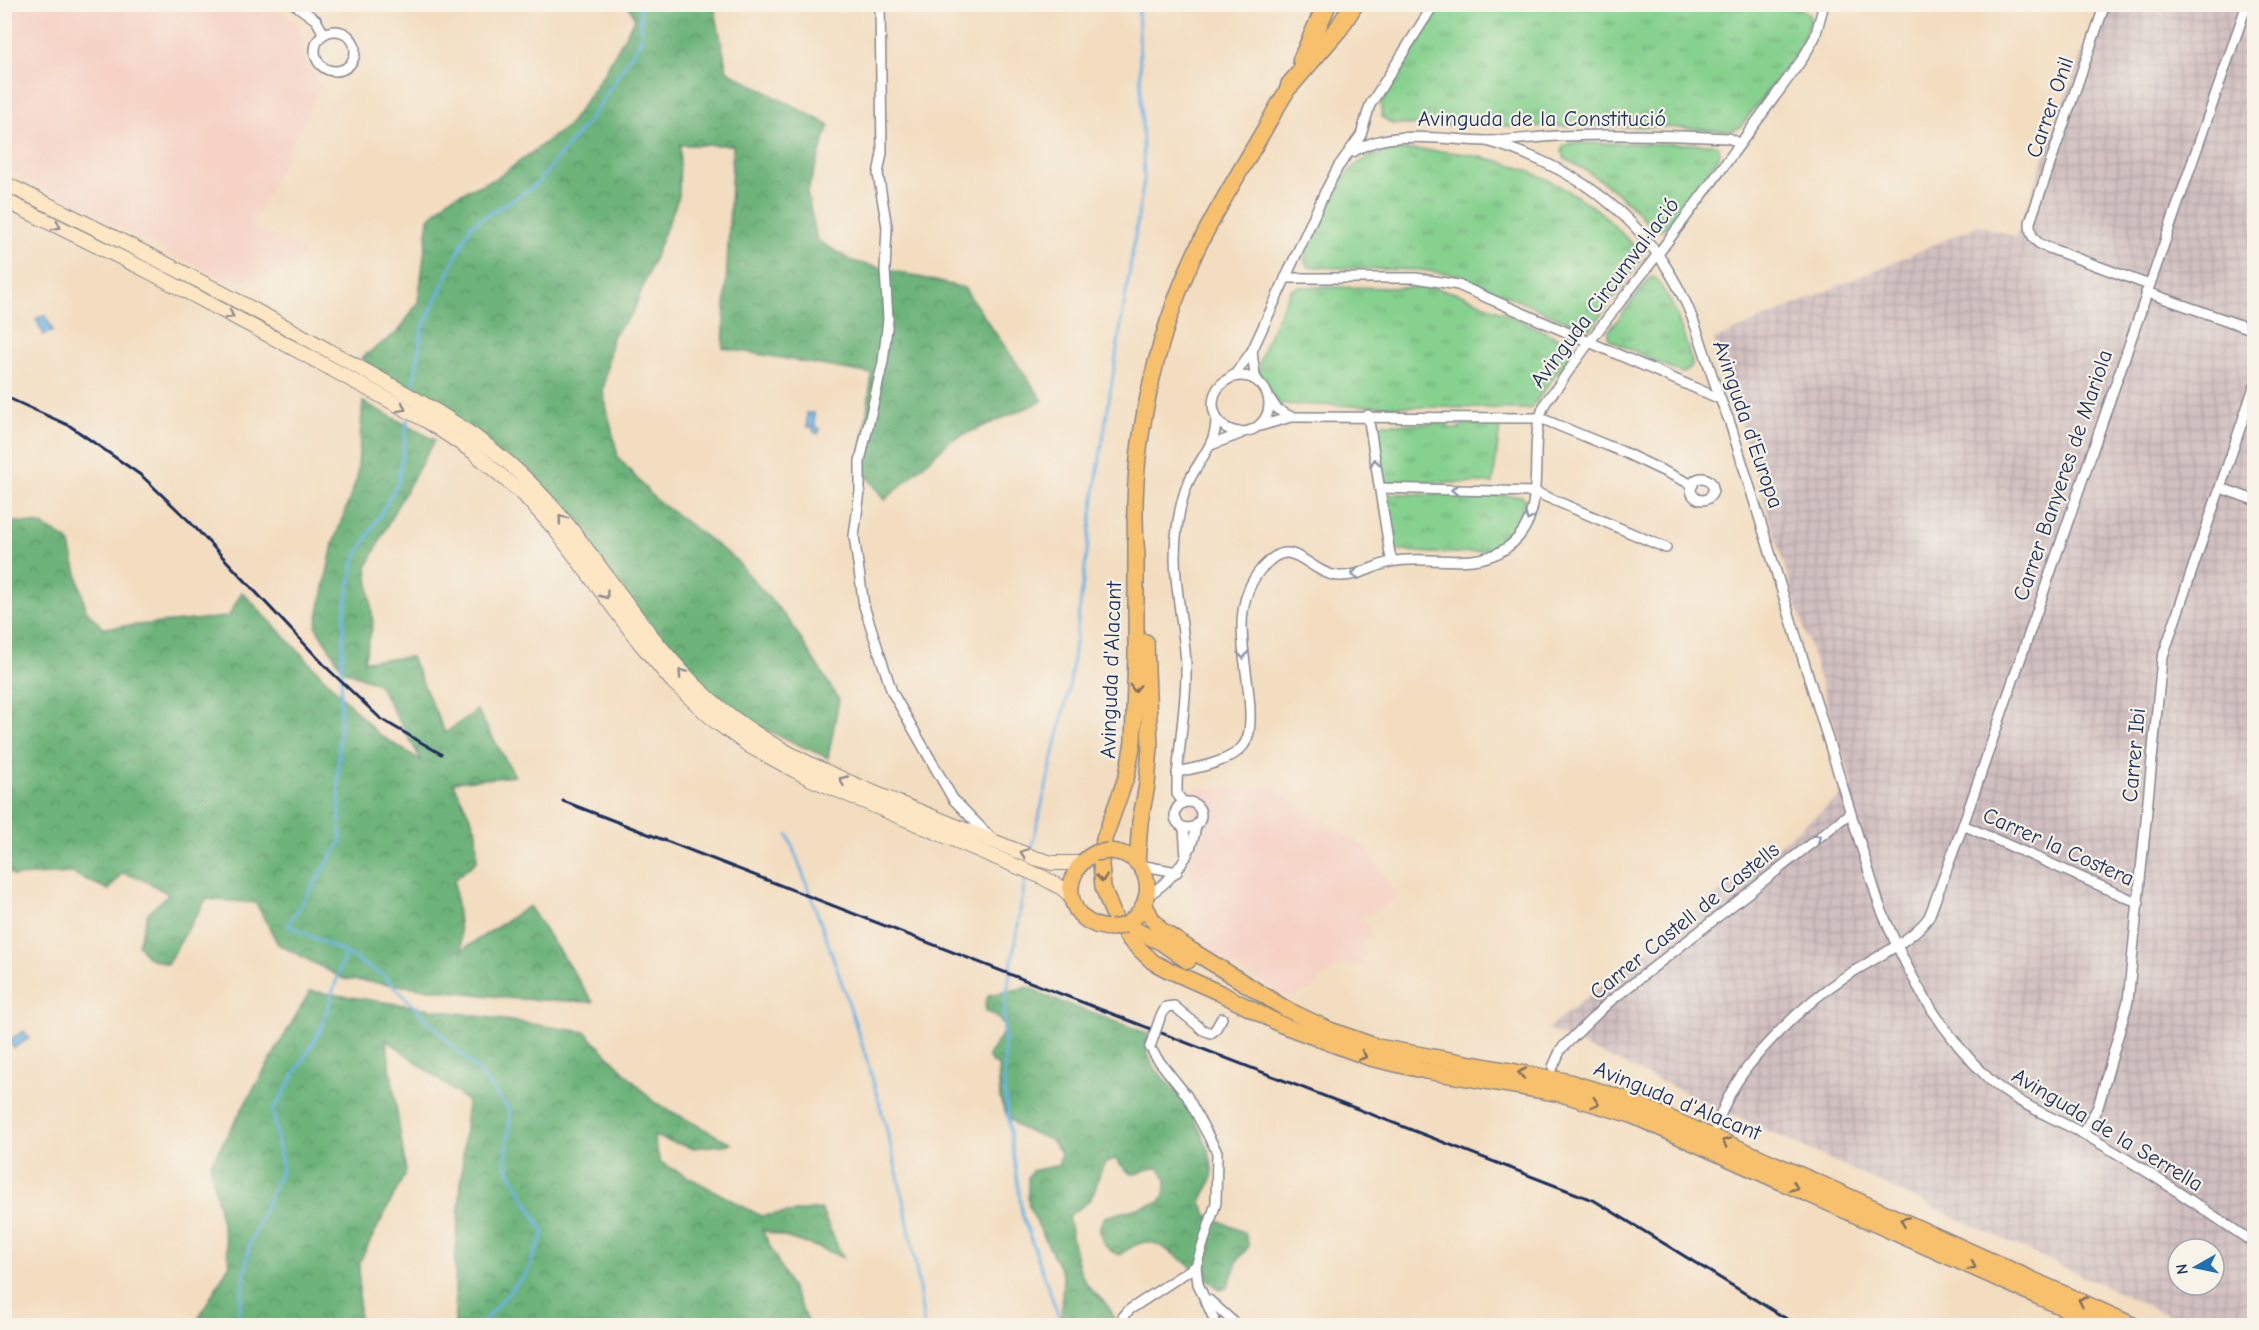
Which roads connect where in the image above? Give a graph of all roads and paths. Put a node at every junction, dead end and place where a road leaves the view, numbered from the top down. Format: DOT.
graph roads {
  1 [pos="294,4"];
  2 [pos="880,4"];
  3 [pos="1327,4"];
  4 [pos="1344,4"];
  5 [pos="1354,4"];
  6 [pos="1434,4"];
  7 [pos="1824,4"];
  8 [pos="2105,4"];
  9 [pos="2247,4"];
  10 [pos="324,34"];
  11 [pos="1290,85"];
  12 [pos="1487,141"];
  13 [pos="1739,143"];
  14 [pos="1348,155"];
  15 [pos="4,183"];
  16 [pos="4,200"];
  17 [pos="1658,254"];
  18 [pos="1285,279"];
  19 [pos="2148,288"];
  20 [pos="2254,330"];
  21 [pos="1587,342"];
  22 [pos="1252,351"];
  23 [pos="1227,380"];
  24 [pos="1260,385"];
  25 [pos="2254,387"];
  26 [pos="1267,395"];
  27 [pos="1718,398"];
  28 [pos="1215,413"];
  29 [pos="1368,416"];
  30 [pos="1291,417"];
  31 [pos="1540,418"];
  32 [pos="1255,428"];
  33 [pos="1244,432"];
  34 [pos="1211,445"];
  35 [pos="1693,485"];
  36 [pos="2221,488"];
  37 [pos="1380,489"];
  38 [pos="1535,492"];
  39 [pos="2254,500"];
  40 [pos="1136,546"];
  41 [pos="1666,548"];
  42 [pos="1393,561"];
  43 [pos="1177,772"];
  44 [pos="1183,802"];
  45 [pos="1850,813"];
  46 [pos="1140,822"];
  47 [pos="1963,825"];
  48 [pos="1196,826"];
  49 [pos="1184,828"];
  50 [pos="996,842"];
  51 [pos="1106,852"];
  52 [pos="1186,857"];
  53 [pos="1080,863"];
  54 [pos="1138,864"];
  55 [pos="1177,872"];
  56 [pos="1071,896"];
  57 [pos="1146,900"];
  58 [pos="2139,903"];
  59 [pos="1118,927"];
  60 [pos="1896,945"];
  61 [pos="1222,1018"];
  62 [pos="1308,1035"];
  63 [pos="1553,1067"];
  64 [pos="1716,1126"];
  65 [pos="2083,1133"];
  66 [pos="2254,1243"];
  67 [pos="1196,1266"];
  68 [pos="1205,1297"];
  69 [pos="1121,1326"];
  70 [pos="1217,1326"];
  71 [pos="1238,1326"];
  72 [pos="2104,1326"];
  73 [pos="2135,1326"];
  1 -- 10 [label="street"];
  2 -- 50 [label="street"];
  3 -- 11 [label="highway"];
  4 -- 11 [label="main road"];
  5 -- 11 [label="highway"];
  6 -- 14 [label="street"];
  7 -- 13 [label="street, Avinguda Circumval·lació"];
  8 -- 19 [label="street, Carrer Onil"];
  9 -- 19 [label="street, Carrer Banyeres de Mariola"];
  10 -- 10 [label="street"];
  11 -- 40 [label="main road"];
  12 -- 13 [label="street, Avinguda de la Constitució"];
  12 -- 14 [label="street, Avinguda de la Constitució"];
  12 -- 17 [label="street, Avinguda d'Europa"];
  13 -- 17 [label="street, Avinguda Circumval·lació"];
  14 -- 18 [label="street"];
  50 -- 15 [label="main road, one-way"];
  16 -- 56 [label="main road, one-way"];
  17 -- 21 [label="street, Avinguda Circumval·lació"];
  17 -- 27 [label="street, Avinguda d'Europa"];
  18 -- 21 [label="street"];
  18 -- 22 [label="street"];
  19 -- 20 [label="street"];
  19 -- 47 [label="street, Carrer Banyeres de Mariola"];
  21 -- 27 [label="street"];
  21 -- 31 [label="street, Avinguda Circumval·lació"];
  22 -- 23 [label="street"];
  22 -- 24 [label="street"];
  23 -- 24 [label="street"];
  23 -- 28 [label="street"];
  24 -- 26 [label="street"];
  25 -- 36 [label="street, Carrer Ibi"];
  26 -- 30 [label="street"];
  26 -- 32 [label="street"];
  27 -- 45 [label="street, Avinguda d'Europa"];
  28 -- 33 [label="street"];
  28 -- 34 [label="street"];
  29 -- 30 [label="street"];
  29 -- 31 [label="street"];
  37 -- 29 [label="street, one-way"];
  30 -- 32 [label="street"];
  31 -- 35 [label="street"];
  31 -- 38 [label="street, Avinguda Circumval·lació"];
  32 -- 33 [label="street"];
  33 -- 34 [label="street"];
  34 -- 43 [label="street"];
  36 -- 39 [label="street"];
  36 -- 58 [label="street, Carrer Ibi"];
  38 -- 37 [label="street, one-way"];
  37 -- 42 [label="street"];
  38 -- 41 [label="street"];
  38 -- 42 [label="street, Avinguda Circumval·lació, one-way"];
  40 -- 46 [label="main road"];
  40 -- 62 [label="main road, Avinguda d'Alacant, one-way"];
  42 -- 43 [label="street, Avinguda Circumval·lació, one-way"];
  43 -- 44 [label="street"];
  44 -- 48 [label="street"];
  44 -- 49 [label="street"];
  45 -- 60 [label="street, Avinguda d'Europa"];
  63 -- 45 [label="street, Carrer Castell de Castells, one-way"];
  46 -- 51 [label="main road"];
  46 -- 54 [label="main road"];
  47 -- 58 [label="street, Carrer la Costera"];
  47 -- 60 [label="street, Carrer Banyeres de Mariola"];
  48 -- 49 [label="street"];
  48 -- 52 [label="street"];
  49 -- 52 [label="street"];
  53 -- 50 [label="main road, one-way"];
  51 -- 53 [label="main road"];
  51 -- 54 [label="main road"];
  52 -- 55 [label="street"];
  53 -- 56 [label="main road"];
  54 -- 55 [label="street"];
  54 -- 57 [label="main road"];
  55 -- 57 [label="street"];
  56 -- 59 [label="main road"];
  57 -- 59 [label="main road"];
  73 -- 57 [label="main road, Avinguda d'Alacant, one-way"];
  58 -- 65 [label="street, Carrer Ibi"];
  59 -- 62 [label="main road, Avinguda d'Alacant"];
  60 -- 64 [label="street, Carrer Banyeres de Mariola"];
  60 -- 65 [label="street, Avinguda de la Serrella"];
  61 -- 67 [label="street, bridge"];
  62 -- 72 [label="main road, Avinguda d'Alacant, one-way"];
  65 -- 66 [label="street, Avinguda de la Serrella"];
  67 -- 68 [label="street"];
  67 -- 69 [label="street"];
  68 -- 70 [label="street"];
  68 -- 71 [label="street"];
}
